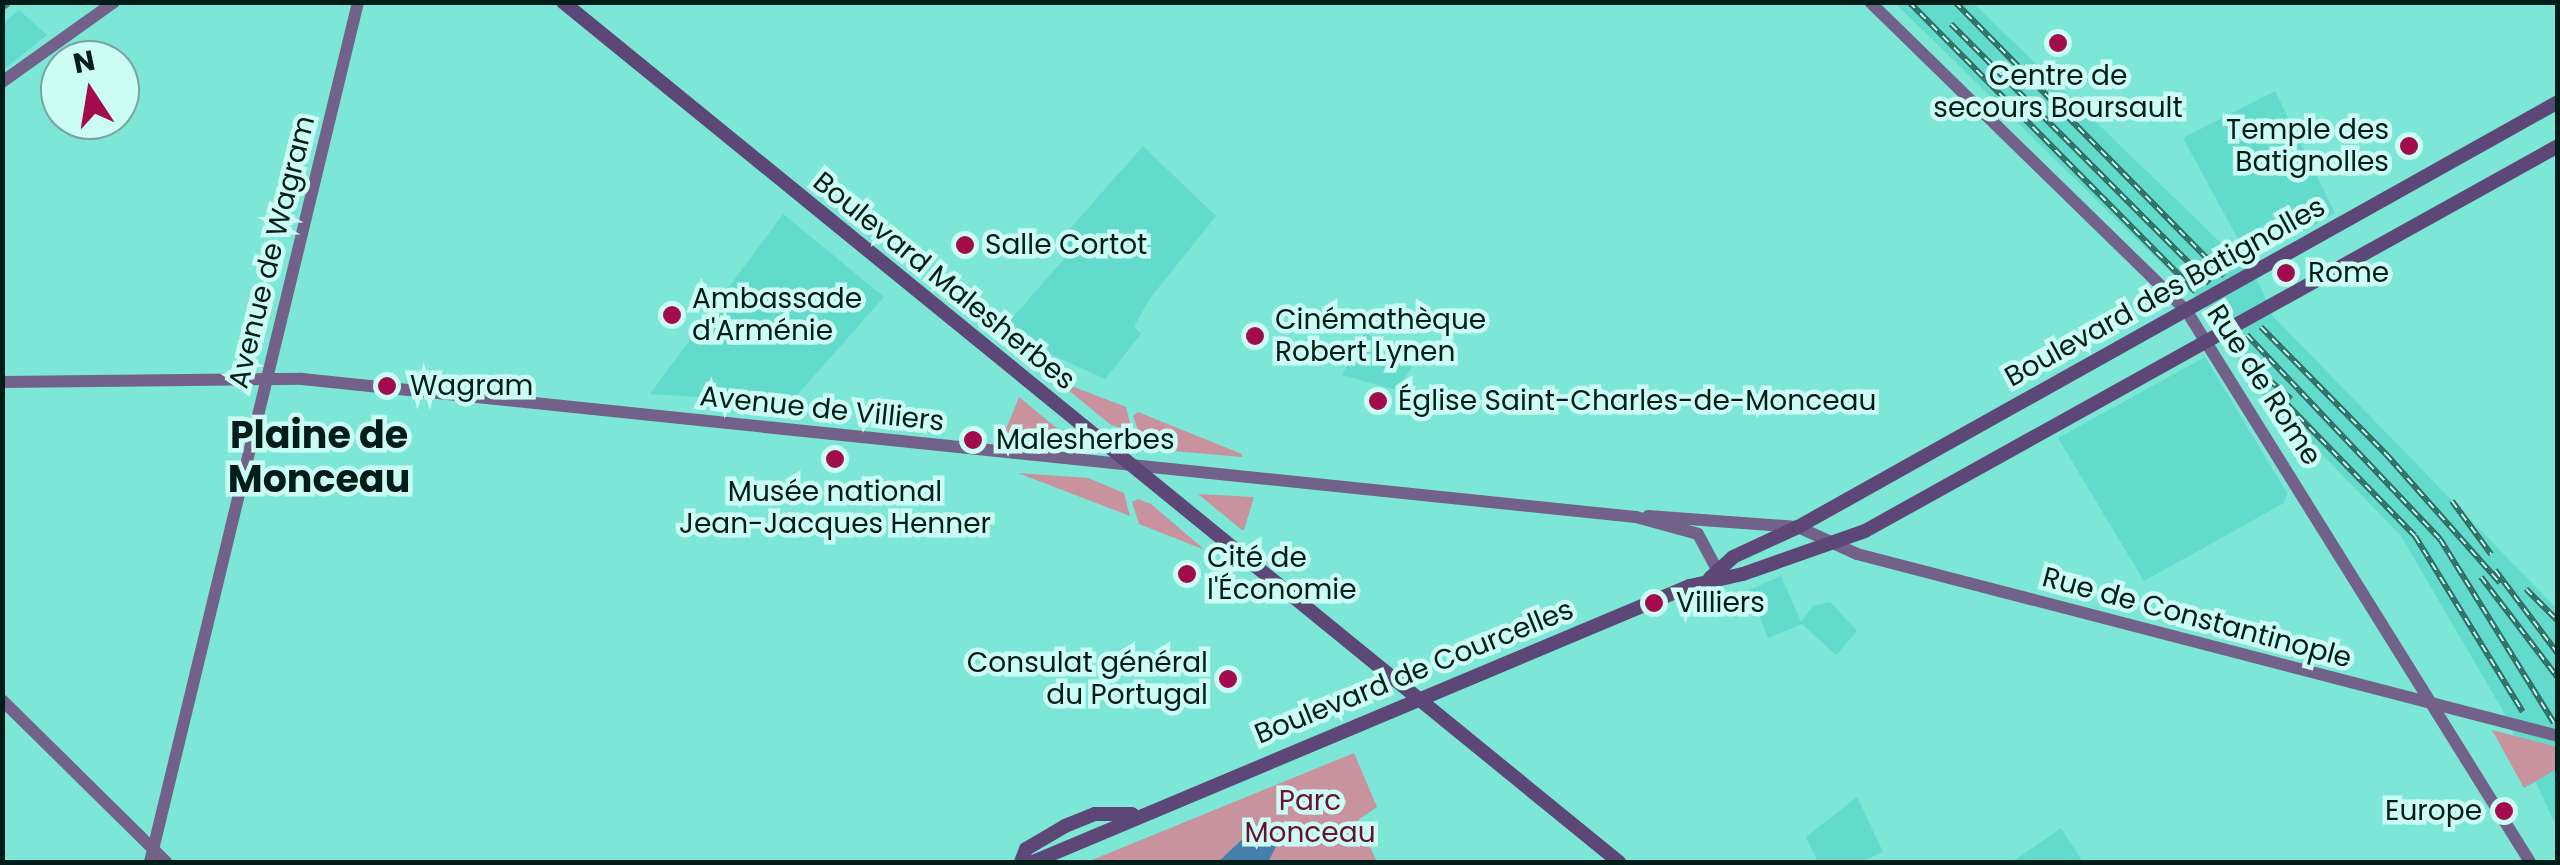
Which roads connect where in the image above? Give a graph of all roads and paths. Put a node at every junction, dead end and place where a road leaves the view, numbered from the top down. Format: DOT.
graph roads {
  1 [pos="114,2"];
  2 [pos="358,2"];
  3 [pos="563,2"];
  4 [pos="1870,2"];
  5 [pos="2,82"];
  6 [pos="2558,102"];
  7 [pos="2558,146"];
  8 [pos="2186,310"];
  9 [pos="2210,342"];
  10 [pos="267,377"];
  11 [pos="2,382"];
  12 [pos="1130,464"];
  13 [pos="1636,517"];
  14 [pos="1722,519"];
  15 [pos="1798,527"];
  16 [pos="1708,544"];
  17 [pos="1824,544"];
  18 [pos="1716,575"];
  19 [pos="1415,698"];
  20 [pos="2,700"];
  21 [pos="2435,707"];
  22 [pos="2558,736"];
  23 [pos="1138,814"];
  24 [pos="151,856"];
  25 [pos="166,862"];
  26 [pos="1021,862"];
  27 [pos="1033,862"];
  28 [pos="1619,862"];
  29 [pos="2530,862"];
  1 -- 5 [label="main road"];
  2 -- 10 [label="main road, Avenue de Wagram"];
  3 -- 12 [label="main road, Boulevard Malesherbes"];
  4 -- 8 [label="main road, Rue de Rome"];
  6 -- 8 [label="main road, Boulevard des Batignolles"];
  7 -- 9 [label="main road"];
  8 -- 9 [label="main road, Rue de Rome"];
  8 -- 15 [label="main road, Boulevard des Batignolles"];
  9 -- 17 [label="main road"];
  9 -- 21 [label="main road, Rue de Rome"];
  10 -- 11 [label="main road, Avenue de Villiers"];
  10 -- 12 [label="main road, Avenue de Villiers"];
  10 -- 24 [label="main road, Avenue de Wagram"];
  12 -- 13 [label="main road, Avenue de Villiers"];
  12 -- 19 [label="main road, Boulevard Malesherbes"];
  13 -- 14 [label="main road, Avenue de Villiers"];
  13 -- 16 [label="main road, Avenue de Villiers"];
  14 -- 15 [label="main road, Avenue de Villiers"];
  14 -- 16 [label="main road"];
  15 -- 17 [label="main road, Rue de Constantinople"];
  15 -- 18 [label="main road, Boulevard de Courcelles"];
  16 -- 18 [label="main road"];
  17 -- 18 [label="main road, Boulevard de Courcelles"];
  17 -- 21 [label="main road, Rue de Constantinople"];
  18 -- 19 [label="main road, Boulevard de Courcelles"];
  19 -- 23 [label="main road, Boulevard de Courcelles"];
  19 -- 28 [label="main road, Boulevard Malesherbes"];
  20 -- 24 [label="main road"];
  21 -- 22 [label="main road, Rue de Constantinople"];
  21 -- 29 [label="main road, Rue de Rome"];
  23 -- 26 [label="main road"];
  23 -- 27 [label="main road, Boulevard de Courcelles"];
  24 -- 25 [label="main road"];
}
